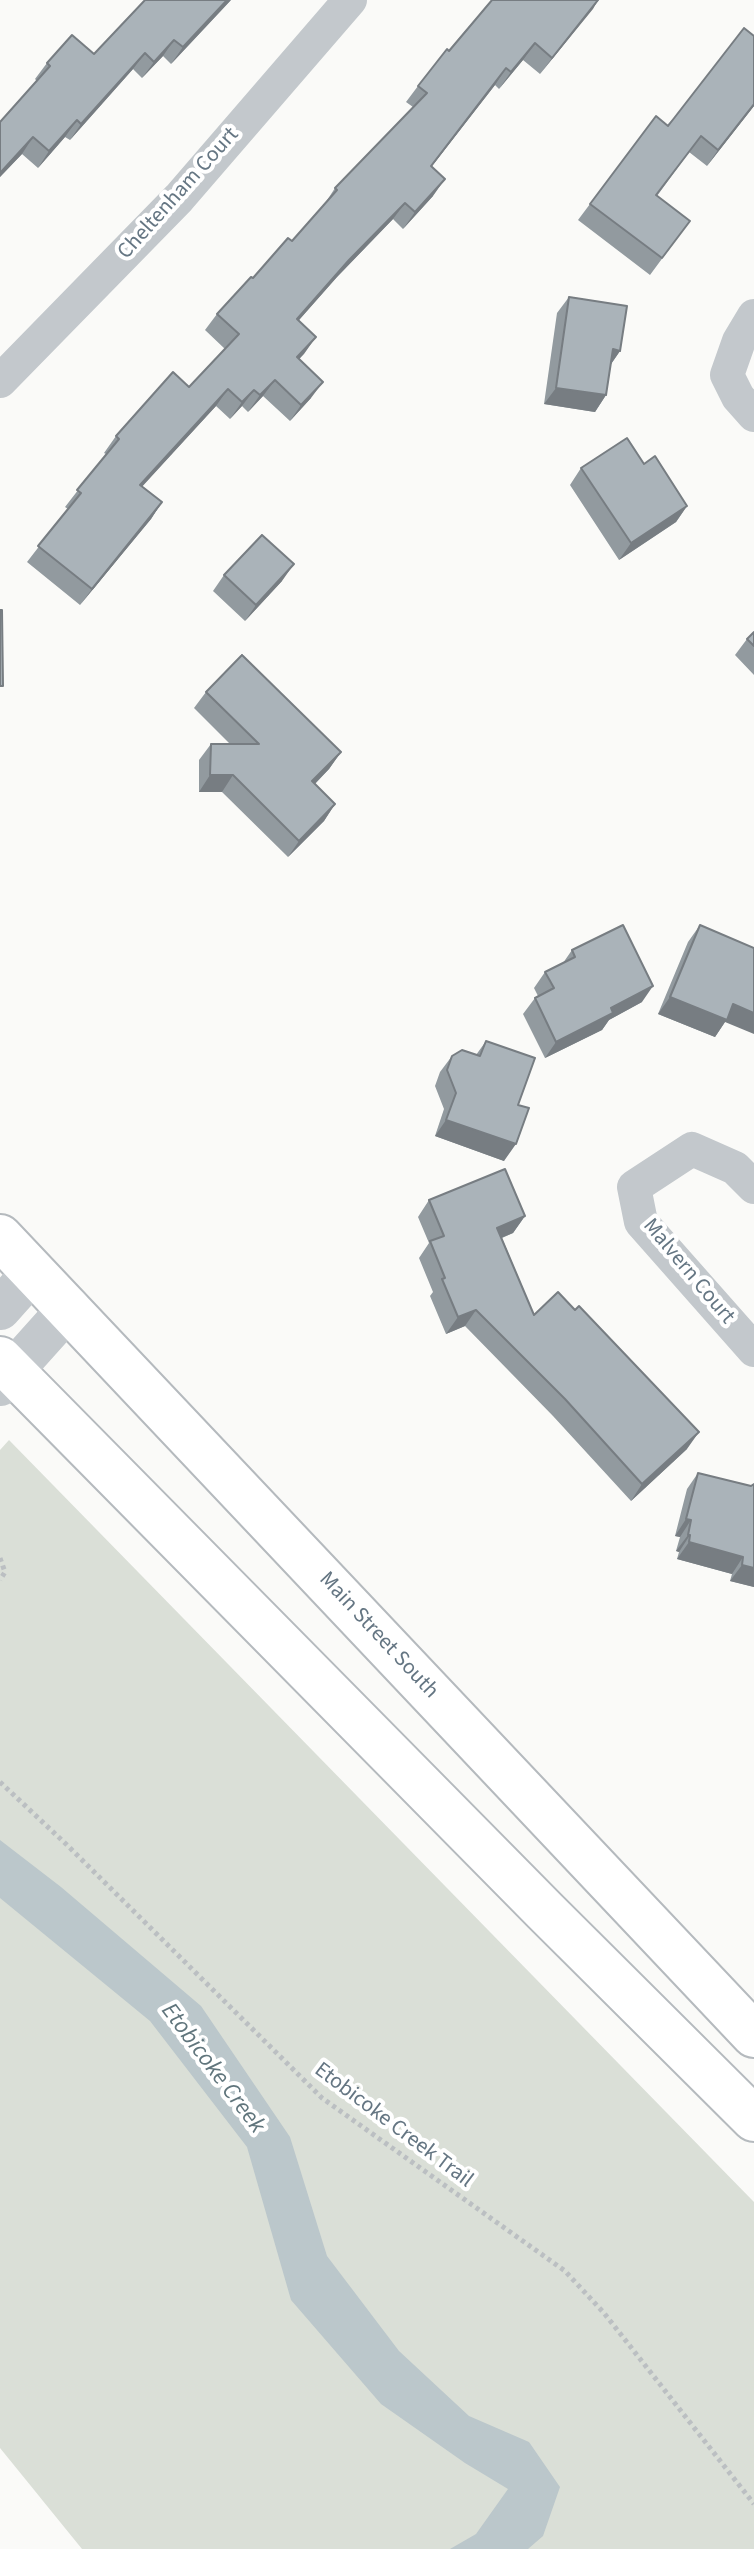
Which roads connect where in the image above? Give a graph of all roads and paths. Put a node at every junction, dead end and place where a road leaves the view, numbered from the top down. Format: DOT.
graph roads {
  1 [pos="350,0"];
  2 [pos="754,316"];
  3 [pos="0,381"];
  4 [pos="754,415"];
  5 [pos="754,1187"];
  6 [pos="0,1237"];
  7 [pos="33,1272"];
  8 [pos="69,1308"];
  9 [pos="0,1309"];
  10 [pos="754,1350"];
  11 [pos="4,1372"];
  12 [pos="0,1558"];
  13 [pos="0,1580"];
  14 [pos="0,1782"];
  15 [pos="754,2035"];
  16 [pos="754,2119"];
  17 [pos="754,2504"];
  1 -- 3 [label="street, Cheltenham Court"];
  2 -- 4 [label="street"];
  5 -- 10 [label="street, Malvern Court"];
  6 -- 7 [label="main road, Main Street South"];
  7 -- 8 [label="main road, Main Street South"];
  7 -- 9 [label="street"];
  8 -- 11 [label="street"];
  8 -- 15 [label="main road, Main Street South"];
  11 -- 16 [label="main road"];
  12 -- 13 [label="path"];
  14 -- 17 [label="path, Etobicoke Creek Trail"];
}
